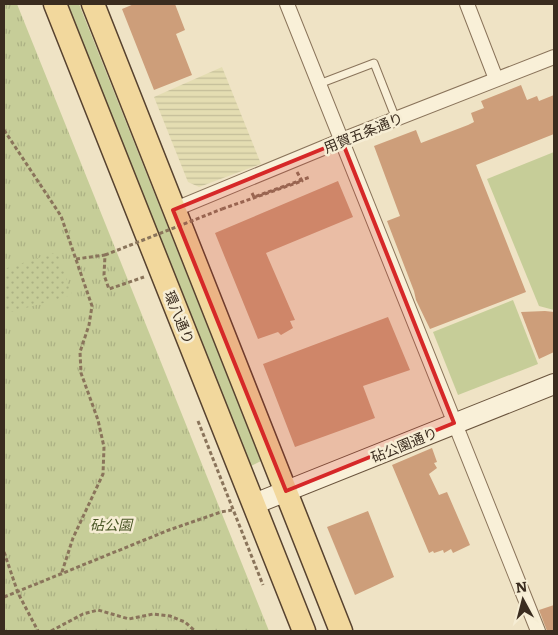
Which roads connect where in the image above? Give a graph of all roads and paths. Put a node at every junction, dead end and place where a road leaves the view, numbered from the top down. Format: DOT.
graph roads {
  1 [pos="55,4"];
  2 [pos="93,4"];
  3 [pos="287,4"];
  4 [pos="467,4"];
  5 [pos="554,57"];
  6 [pos="496,79"];
  7 [pos="319,84"];
  8 [pos="396,119"];
  9 [pos="4,130"];
  10 [pos="342,141"];
  11 [pos="298,172"];
  12 [pos="310,177"];
  13 [pos="251,189"];
  14 [pos="173,210"];
  15 [pos="105,255"];
  16 [pos="76,259"];
  17 [pos="144,277"];
  18 [pos="554,384"];
  19 [pos="454,423"];
  20 [pos="286,492"];
  21 [pos="254,504"];
  22 [pos="232,510"];
  23 [pos="4,552"];
  24 [pos="61,575"];
  25 [pos="18,593"];
  26 [pos="4,598"];
  27 [pos="38,631"];
  28 [pos="51,631"];
  29 [pos="195,631"];
  30 [pos="304,631"];
  31 [pos="341,631"];
  32 [pos="538,631"];
  1 -- 21 [label="main road, 環八通り"];
  2 -- 14 [label="main road"];
  3 -- 7 [label="street"];
  4 -- 6 [label="street"];
  5 -- 6 [label="street, 用賀五条通り"];
  6 -- 8 [label="street, 用賀五条通り"];
  7 -- 8 [label="lane"];
  7 -- 10 [label="street"];
  8 -- 10 [label="street, 用賀五条通り"];
  9 -- 16 [label="path"];
  10 -- 14 [label="street, 用賀五条通り"];
  10 -- 19 [label="street"];
  11 -- 15 [label="path, bridge"];
  12 -- 13 [label="path"];
  14 -- 20 [label="main road"];
  15 -- 16 [label="path"];
  15 -- 17 [label="path"];
  16 -- 24 [label="path"];
  18 -- 19 [label="street, 砧公園通り"];
  19 -- 20 [label="street, 砧公園通り"];
  19 -- 32 [label="street"];
  20 -- 21 [label="street, 砧公園通り"];
  20 -- 31 [label="main road"];
  21 -- 30 [label="main road, 環八通り"];
  22 -- 24 [label="path"];
  23 -- 25 [label="path"];
  24 -- 25 [label="path"];
  25 -- 26 [label="path"];
  25 -- 27 [label="path"];
  28 -- 29 [label="path"];
}
